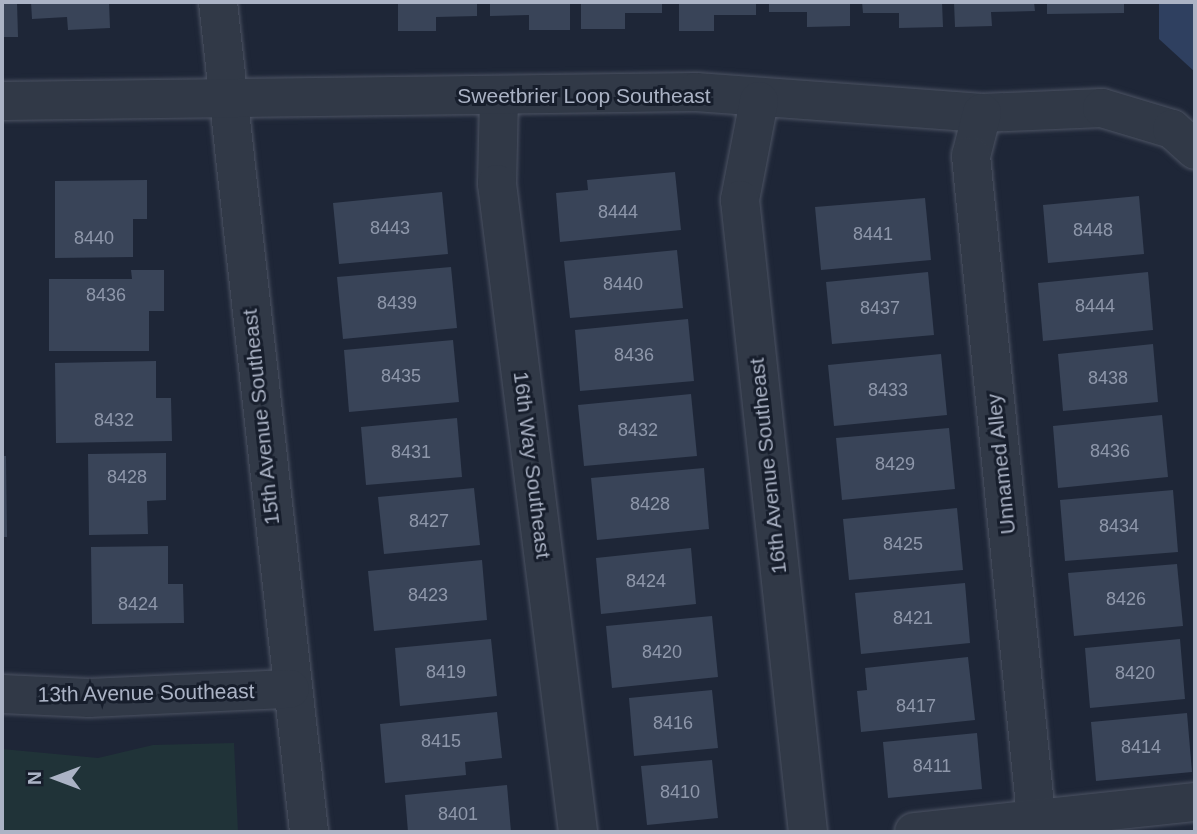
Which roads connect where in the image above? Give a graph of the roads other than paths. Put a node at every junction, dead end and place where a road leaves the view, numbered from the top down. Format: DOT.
graph roads {
  1 [pos="218,2"];
  2 [pos="228,94"];
  3 [pos="499,97"];
  4 [pos="2,101"];
  5 [pos="759,101"];
  6 [pos="982,113"];
  7 [pos="1195,150"];
  8 [pos="289,689"];
  9 [pos="2,694"];
  10 [pos="1195,802"];
  11 [pos="1036,816"];
  12 [pos="309,832"];
  13 [pos="578,832"];
  14 [pos="808,832"];
  15 [pos="914,832"];
  1 -- 2 [label="street, 15th Avenue Southeast"];
  2 -- 3 [label="street, Sweetbrier Loop Southeast"];
  2 -- 4 [label="street, Sweetbrier Loop Southeast"];
  2 -- 8 [label="street, 15th Avenue Southeast"];
  3 -- 5 [label="street, Sweetbrier Loop Southeast"];
  3 -- 13 [label="street, 16th Way Southeast"];
  5 -- 6 [label="street, Sweetbrier Loop Southeast"];
  5 -- 14 [label="street, 16th Avenue Southeast"];
  6 -- 7 [label="street, Sweetbrier Loop Southeast"];
  6 -- 11 [label="street, Unnamed Alley"];
  8 -- 9 [label="street, 13th Avenue Southeast"];
  8 -- 12 [label="street, 15th Avenue Southeast"];
  10 -- 11 [label="street"];
  11 -- 15 [label="street"];
}
